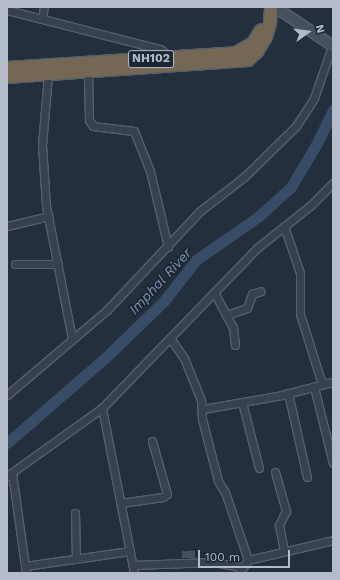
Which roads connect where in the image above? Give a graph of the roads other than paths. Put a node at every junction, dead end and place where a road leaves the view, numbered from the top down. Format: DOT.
graph roads {
  1 [pos="8,7"];
  2 [pos="44,7"];
  3 [pos="264,7"];
  4 [pos="271,7"];
  5 [pos="275,7"];
  6 [pos="7,10"];
  7 [pos="42,19"];
  8 [pos="332,44"];
  9 [pos="173,62"];
  10 [pos="7,68"];
  11 [pos="88,72"];
  12 [pos="48,75"];
  13 [pos="7,77"];
  14 [pos="333,182"];
  15 [pos="48,216"];
  16 [pos="7,226"];
  17 [pos="284,226"];
  18 [pos="168,247"];
  19 [pos="16,264"];
  20 [pos="58,264"];
  21 [pos="261,291"];
  22 [pos="214,292"];
  23 [pos="226,315"];
  24 [pos="72,338"];
  25 [pos="170,338"];
  26 [pos="235,345"];
  27 [pos="333,382"];
  28 [pos="324,384"];
  29 [pos="314,387"];
  30 [pos="288,393"];
  31 [pos="7,395"];
  32 [pos="242,402"];
  33 [pos="102,408"];
  34 [pos="203,409"];
  35 [pos="152,441"];
  36 [pos="333,464"];
  37 [pos="259,468"];
  38 [pos="275,472"];
  39 [pos="10,475"];
  40 [pos="307,477"];
  41 [pos="121,503"];
  42 [pos="75,512"];
  43 [pos="333,540"];
  44 [pos="130,551"];
  45 [pos="284,551"];
  46 [pos="76,559"];
  47 [pos="248,560"];
  48 [pos="133,565"];
  49 [pos="26,569"];
  50 [pos="240,570"];
  51 [pos="134,573"];
  1 -- 6 [label="street"];
  2 -- 7 [label="street"];
  3 -- 9 [label="highway, NH102"];
  4 -- 9 [label="highway, NH102"];
  5 -- 8 [label="street"];
  6 -- 7 [label="street"];
  7 -- 9 [label="street"];
  8 -- 18 [label="street"];
  9 -- 10 [label="highway, NH102"];
  9 -- 11 [label="highway, NH102"];
  11 -- 12 [label="highway, NH102"];
  11 -- 18 [label="street"];
  12 -- 13 [label="highway, NH102"];
  12 -- 15 [label="street"];
  14 -- 17 [label="street"];
  15 -- 16 [label="street"];
  15 -- 20 [label="street"];
  17 -- 22 [label="street"];
  17 -- 28 [label="street"];
  18 -- 24 [label="street"];
  19 -- 20 [label="street"];
  20 -- 24 [label="street"];
  21 -- 23 [label="street"];
  22 -- 23 [label="street"];
  22 -- 25 [label="street"];
  23 -- 26 [label="street"];
  24 -- 31 [label="street"];
  25 -- 33 [label="street"];
  25 -- 34 [label="street"];
  27 -- 28 [label="street"];
  28 -- 29 [label="street"];
  29 -- 30 [label="street"];
  29 -- 36 [label="street"];
  30 -- 32 [label="street"];
  30 -- 40 [label="street"];
  32 -- 34 [label="street"];
  32 -- 37 [label="street"];
  33 -- 39 [label="street"];
  33 -- 41 [label="street"];
  34 -- 47 [label="street"];
  35 -- 41 [label="street"];
  38 -- 45 [label="street"];
  39 -- 49 [label="street"];
  41 -- 44 [label="street"];
  42 -- 46 [label="street"];
  43 -- 45 [label="street"];
  44 -- 46 [label="street"];
  44 -- 48 [label="street"];
  45 -- 47 [label="street"];
  46 -- 49 [label="street"];
  47 -- 50 [label="street"];
  48 -- 50 [label="street"];
  48 -- 51 [label="street"];
}
